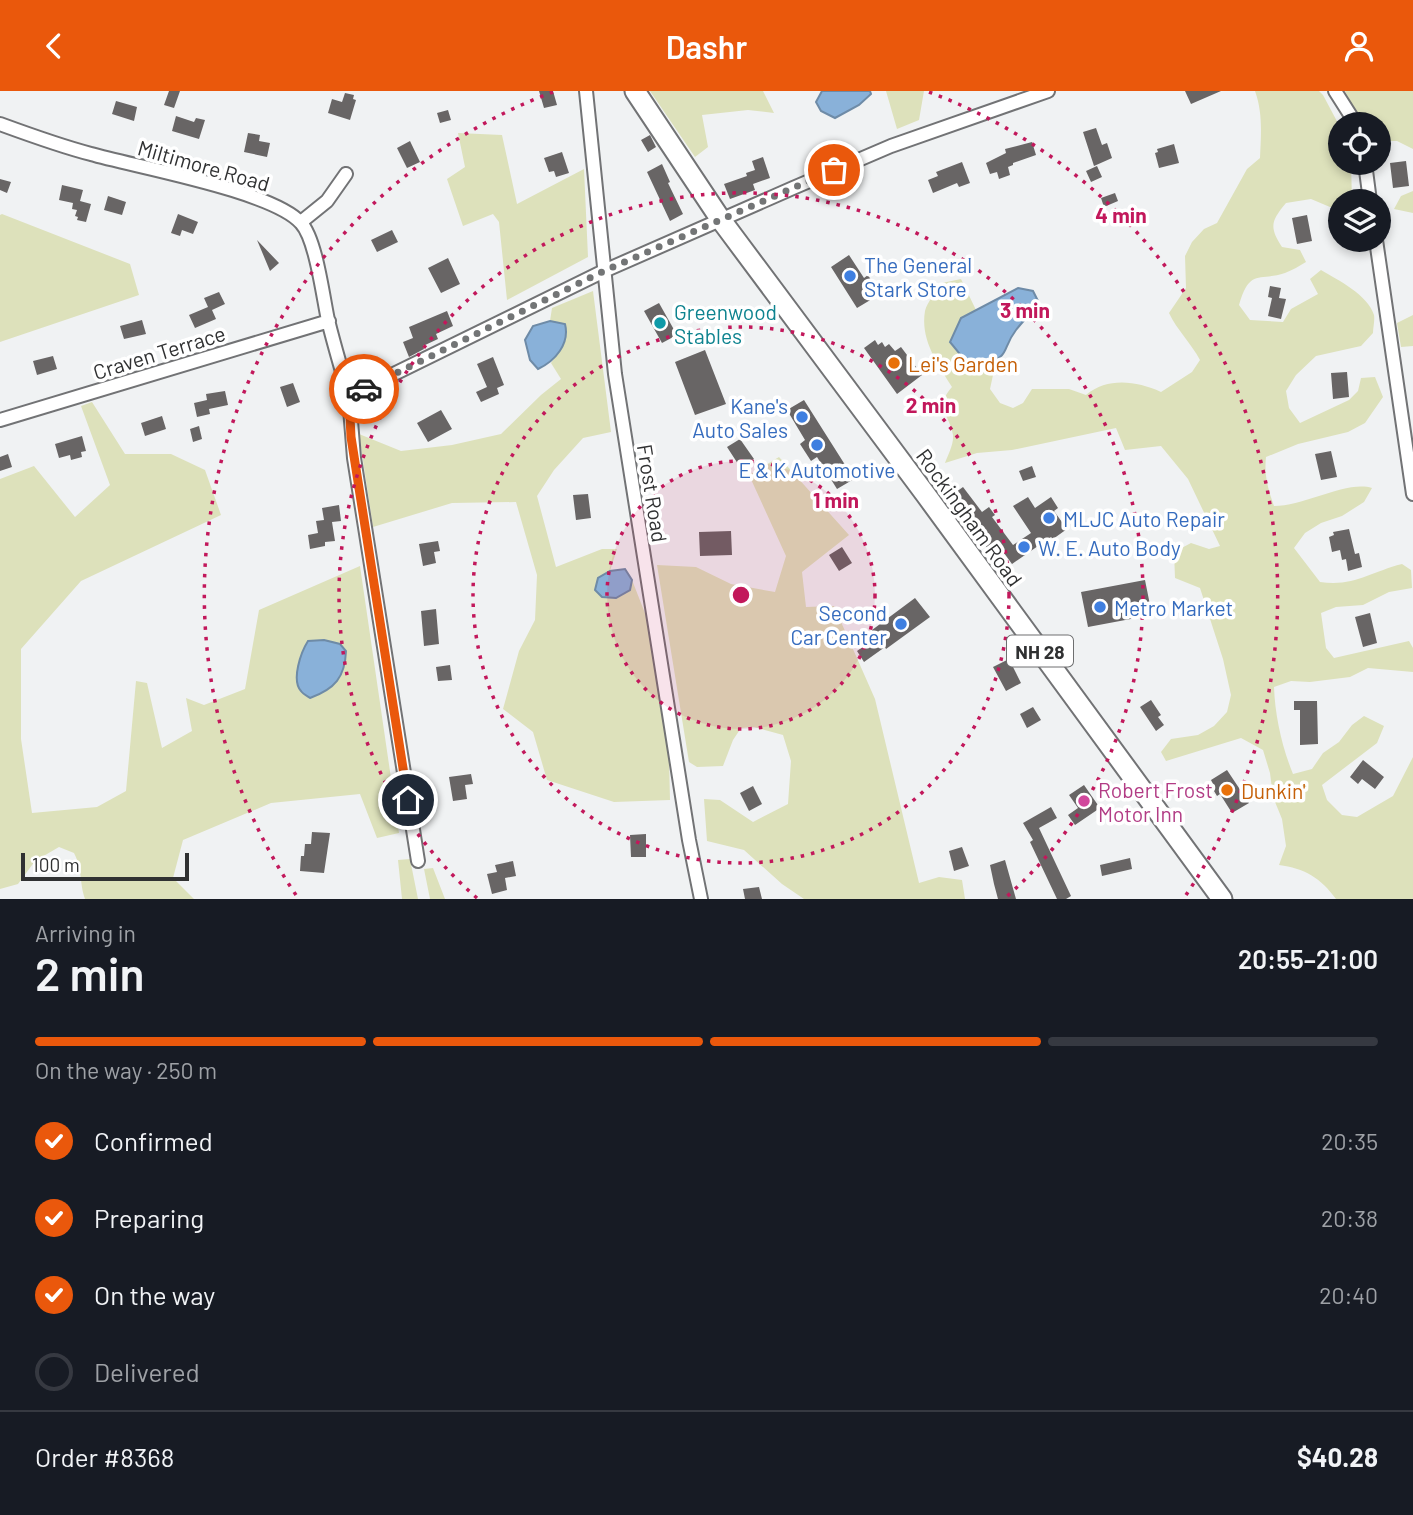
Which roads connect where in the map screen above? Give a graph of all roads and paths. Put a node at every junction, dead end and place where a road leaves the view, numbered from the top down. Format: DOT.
graph roads {
  1 [pos="586,91"];
  2 [pos="635,91"];
  3 [pos="1048,91"];
  4 [pos="1335,91"];
  5 [pos="1348,112"];
  6 [pos="0,124"];
  7 [pos="345,174"];
  8 [pos="721,220"];
  9 [pos="301,222"];
  10 [pos="1378,252"];
  11 [pos="604,271"];
  12 [pos="328,321"];
  13 [pos="349,397"];
  14 [pos="0,420"];
  15 [pos="1413,493"];
  16 [pos="418,861"];
  17 [pos="701,899"];
  18 [pos="1222,899"];
  1 -- 11 [label="street, Frost Road"];
  2 -- 8 [label="main road, Rockingham Road / NH 28"];
  3 -- 8 [label="street"];
  4 -- 5 [label="street"];
  6 -- 9 [label="street, Miltimore Road"];
  7 -- 9 [label="street"];
  8 -- 11 [label="street"];
  8 -- 18 [label="main road, Rockingham Road / NH 28"];
  9 -- 12 [label="street"];
  10 -- 15 [label="street"];
  11 -- 13 [label="street"];
  11 -- 17 [label="street, Frost Road"];
  12 -- 13 [label="street"];
  12 -- 14 [label="street, Craven Terrace"];
  13 -- 16 [label="street"];
}
